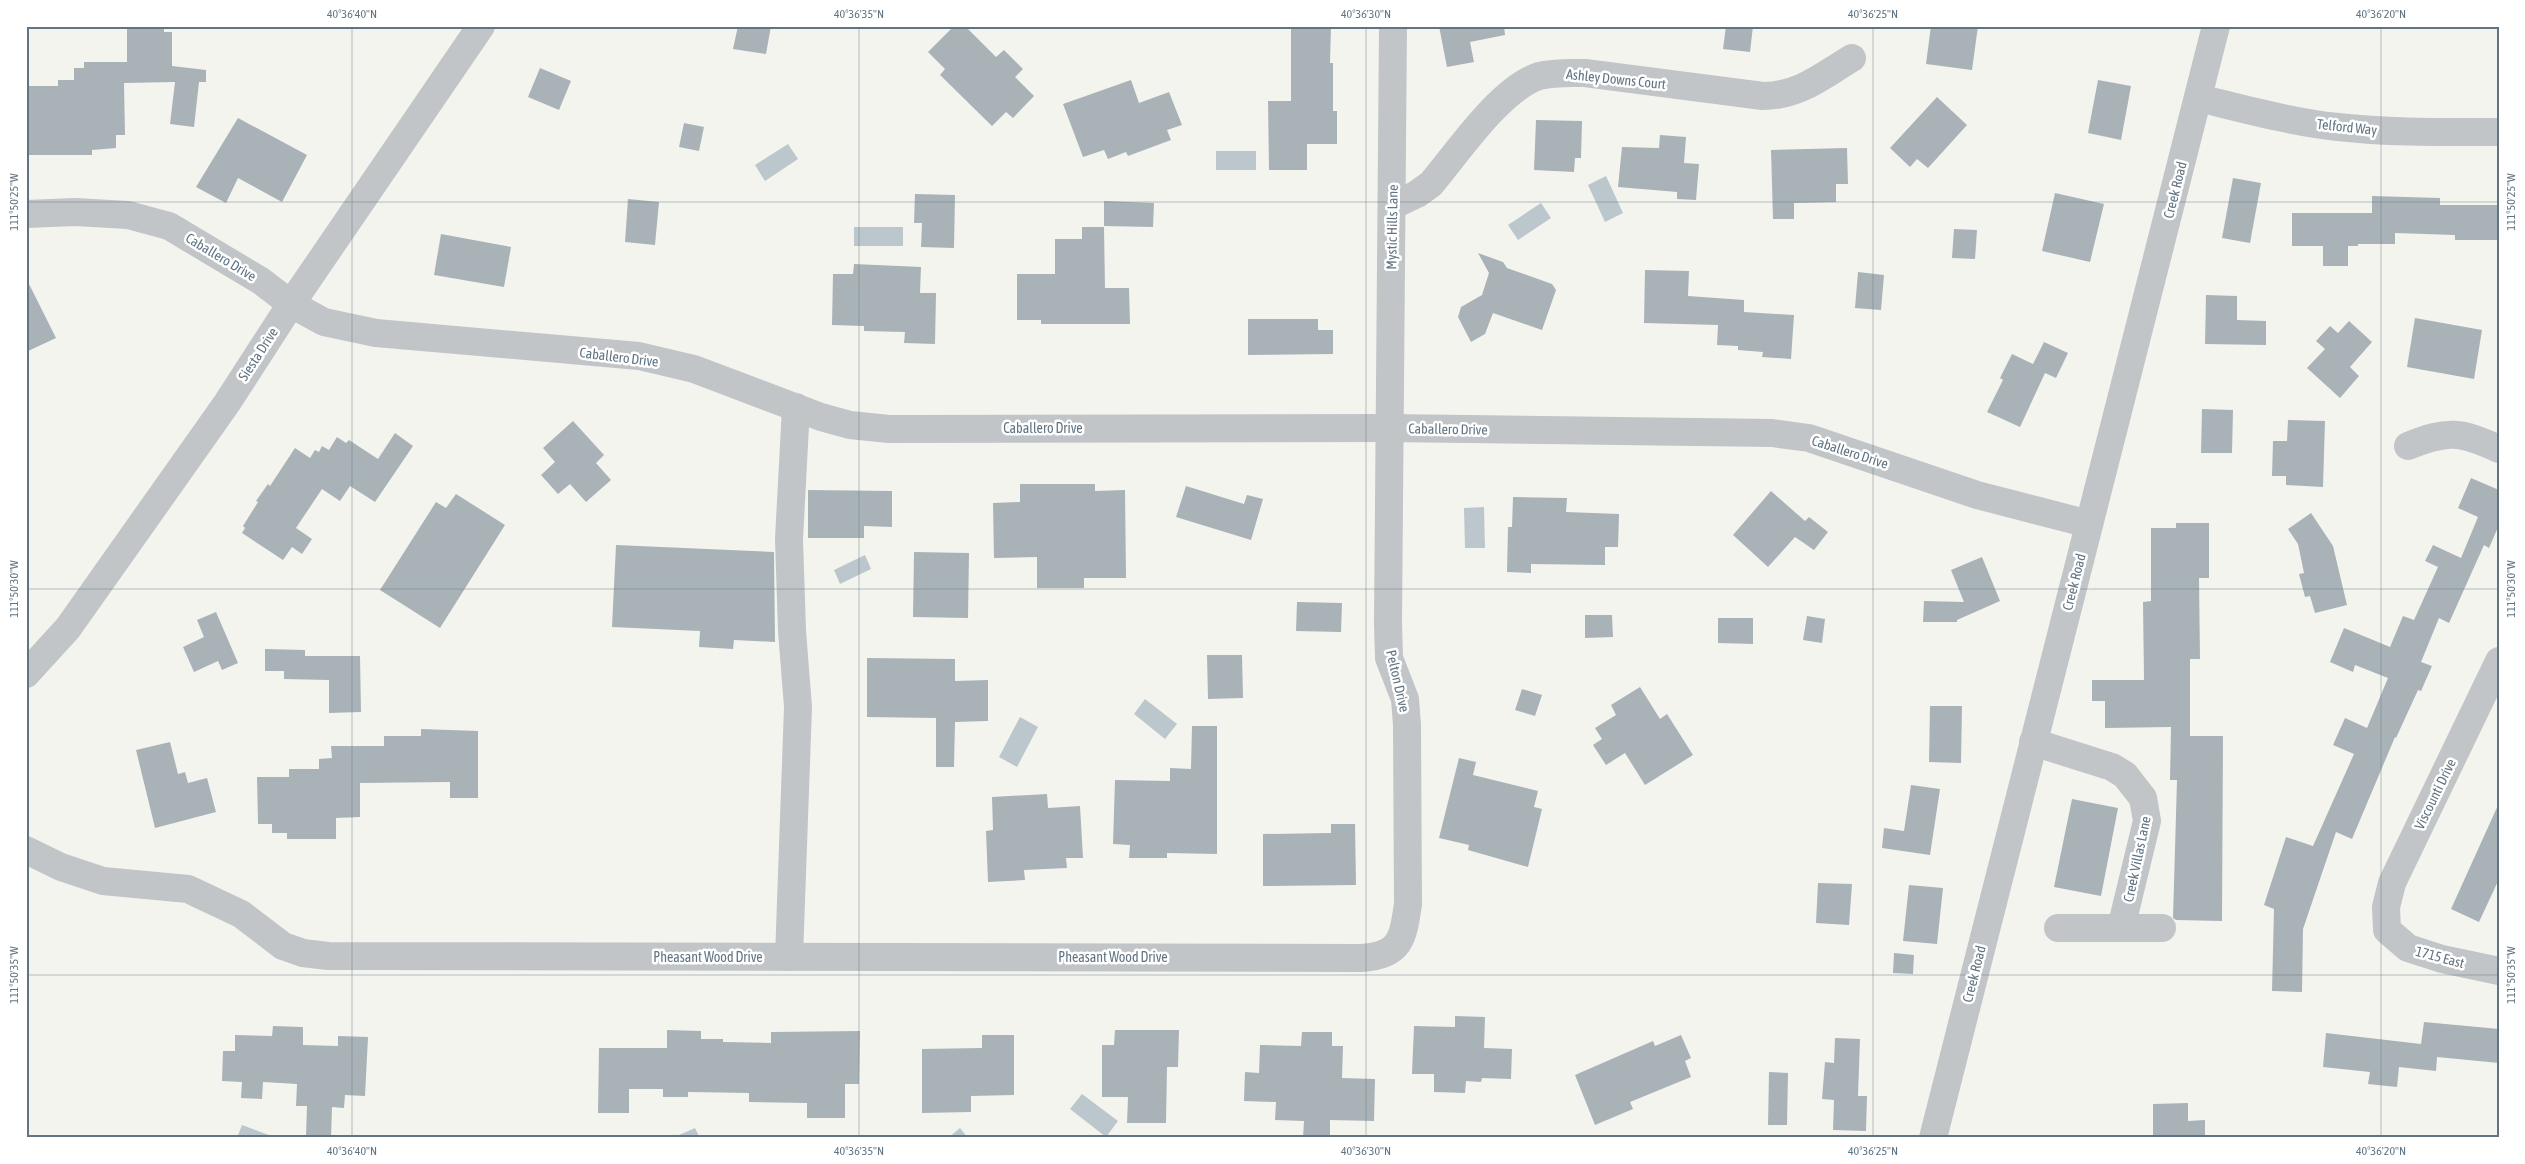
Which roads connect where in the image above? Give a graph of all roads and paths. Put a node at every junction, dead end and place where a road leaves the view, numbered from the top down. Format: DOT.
graph roads {
  1 [pos="480,26"];
  2 [pos="1393,26"];
  3 [pos="2216,26"];
  4 [pos="1852,58"];
  5 [pos="2198,98"];
  6 [pos="2499,132"];
  7 [pos="1392,206"];
  8 [pos="26,214"];
  9 [pos="291,304"];
  10 [pos="796,407"];
  11 [pos="1388,428"];
  12 [pos="2408,446"];
  13 [pos="2499,449"];
  14 [pos="2089,524"];
  15 [pos="2499,661"];
  16 [pos="26,674"];
  17 [pos="2034,742"];
  18 [pos="26,850"];
  19 [pos="2058,928"];
  20 [pos="2122,928"];
  21 [pos="2162,928"];
  22 [pos="2387,930"];
  23 [pos="1404,934"];
  24 [pos="789,957"];
  25 [pos="2499,971"];
  26 [pos="1933,1138"];
  1 -- 9 [label="street, Siesta Drive"];
  2 -- 7 [label="street, Mystic Hills Lane"];
  3 -- 5 [label="street, Creek Road"];
  4 -- 7 [label="street, Ashley Downs Court"];
  5 -- 6 [label="street, Telford Way"];
  5 -- 14 [label="street, Creek Road"];
  7 -- 11 [label="street, Mystic Hills Lane"];
  8 -- 9 [label="street, Caballero Drive"];
  9 -- 10 [label="street, Caballero Drive"];
  9 -- 16 [label="street, Siesta Drive"];
  10 -- 11 [label="street, Caballero Drive"];
  10 -- 24 [label="street"];
  11 -- 14 [label="street, Caballero Drive"];
  11 -- 23 [label="street, Pelton Drive"];
  12 -- 13 [label="street"];
  14 -- 17 [label="street, Creek Road"];
  15 -- 22 [label="street, Viscounti Drive"];
  17 -- 20 [label="street, Creek Villas Lane"];
  17 -- 26 [label="street, Creek Road"];
  18 -- 24 [label="street, Pheasant Wood Drive"];
  19 -- 20 [label="street"];
  20 -- 21 [label="street"];
  22 -- 25 [label="street, 1715 East"];
  23 -- 24 [label="street, Pheasant Wood Drive"];
}
